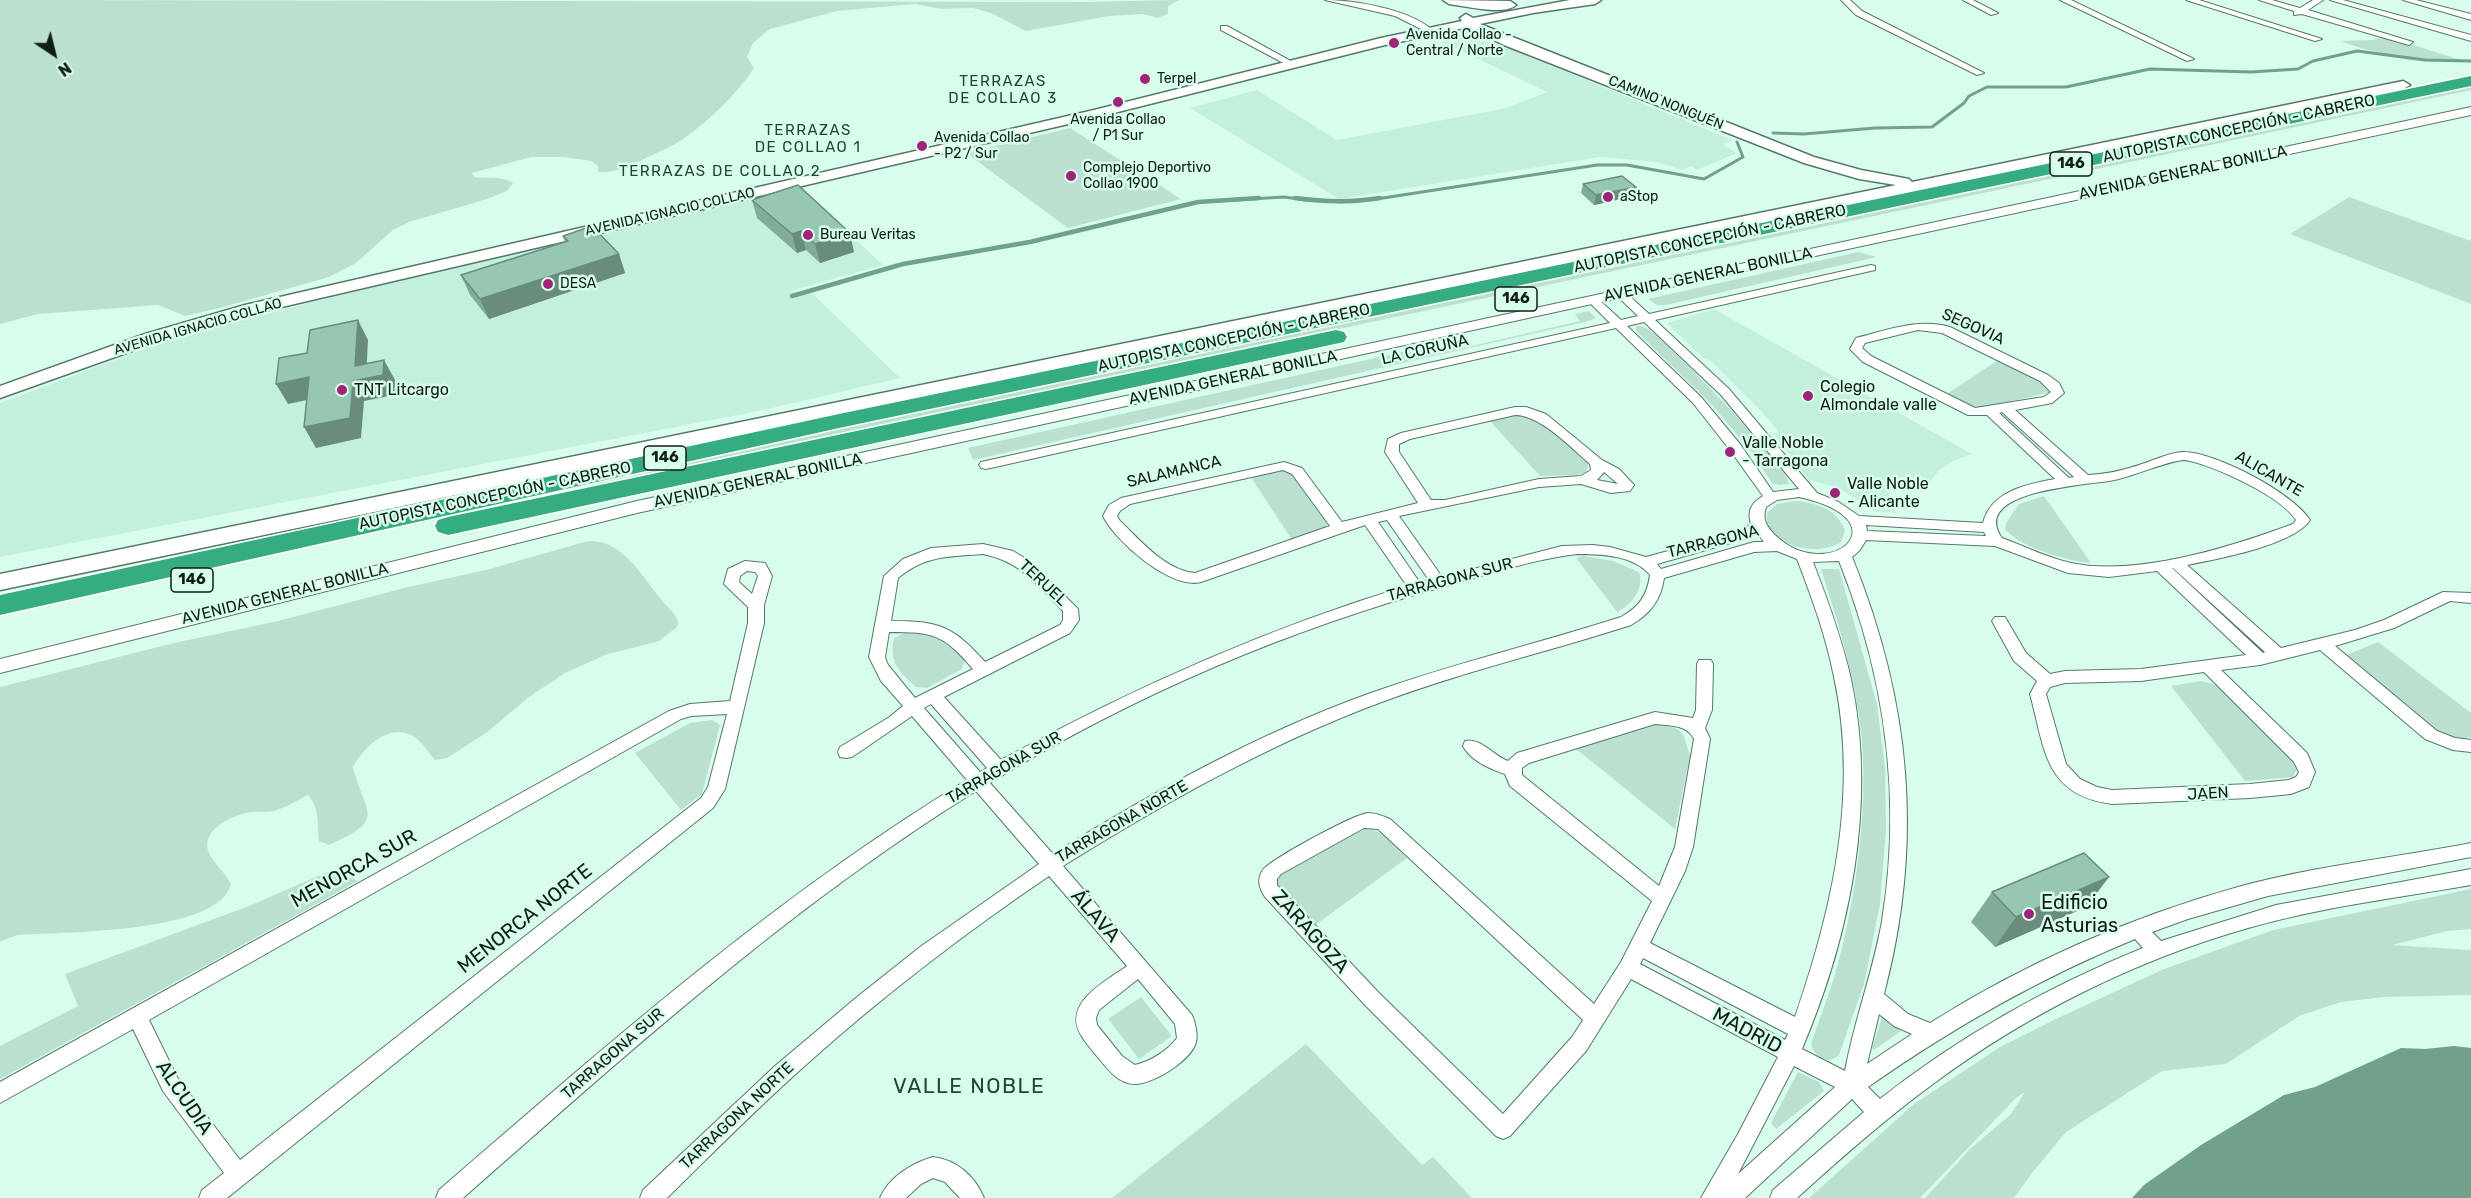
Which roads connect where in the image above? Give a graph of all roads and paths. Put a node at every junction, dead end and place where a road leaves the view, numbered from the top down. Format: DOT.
graph roads {
  1 [pos="1329,0"];
  2 [pos="1449,0"];
  3 [pos="1484,0"];
  4 [pos="1552,0"];
  5 [pos="1594,0"];
  6 [pos="1967,0"];
  7 [pos="2064,0"];
  8 [pos="2190,0"];
  9 [pos="2263,0"];
  10 [pos="2319,0"];
  11 [pos="2334,0"];
  12 [pos="2407,0"];
  13 [pos="1849,2"];
  14 [pos="1516,4"];
  15 [pos="2301,11"];
  16 [pos="1994,13"];
  17 [pos="2292,16"];
  18 [pos="2471,17"];
  19 [pos="1470,20"];
  20 [pos="2283,22"];
  21 [pos="2274,27"];
  22 [pos="1224,28"];
  23 [pos="1426,28"];
  24 [pos="2263,33"];
  25 [pos="2471,38"];
  26 [pos="2318,39"];
  27 [pos="1381,42"];
  28 [pos="2409,42"];
  29 [pos="2450,42"];
  30 [pos="2190,58"];
  31 [pos="1294,65"];
  32 [pos="2471,71"];
  33 [pos="1980,73"];
  34 [pos="2471,81"];
  35 [pos="2403,85"];
  36 [pos="2471,96"];
  37 [pos="2471,111"];
  38 [pos="1809,160"];
  39 [pos="1927,183"];
  40 [pos="1836,201"];
  41 [pos="1870,268"];
  42 [pos="1620,293"];
  43 [pos="1592,299"];
  44 [pos="1646,318"];
  45 [pos="1618,324"];
  46 [pos="0,392"];
  47 [pos="2006,408"];
  48 [pos="1990,411"];
  49 [pos="1597,464"];
  50 [pos="986,465"];
  51 [pos="1582,480"];
  52 [pos="2086,481"];
  53 [pos="2067,483"];
  54 [pos="1811,495"];
  55 [pos="1770,497"];
  56 [pos="1427,505"];
  57 [pos="1390,514"];
  58 [pos="313,516"];
  59 [pos="1369,520"];
  60 [pos="1854,520"];
  61 [pos="1758,526"];
  62 [pos="1339,528"];
  63 [pos="1989,528"];
  64 [pos="1860,536"];
  65 [pos="1997,541"];
  66 [pos="1778,546"];
  67 [pos="1844,555"];
  68 [pos="1804,557"];
  69 [pos="1646,562"];
  70 [pos="2176,563"];
  71 [pos="2160,566"];
  72 [pos="1657,575"];
  73 [pos="0,582"];
  74 [pos="1438,582"];
  75 [pos="1416,588"];
  76 [pos="2471,598"];
  77 [pos="0,604"];
  78 [pos="756,605"];
  79 [pos="0,620"];
  80 [pos="2000,621"];
  81 [pos="881,627"];
  82 [pos="2324,645"];
  83 [pos="2278,655"];
  84 [pos="2260,659"];
  85 [pos="1705,664"];
  86 [pos="0,666"];
  87 [pos="2208,668"];
  88 [pos="983,670"];
  89 [pos="2048,681"];
  90 [pos="933,695"];
  91 [pos="913,706"];
  92 [pos="737,707"];
  93 [pos="1697,728"];
  94 [pos="1471,746"];
  95 [pos="2471,746"];
  96 [pos="846,752"];
  97 [pos="1512,770"];
  98 [pos="999,771"];
  99 [pos="978,783"];
  100 [pos="2471,850"];
  101 [pos="1049,864"];
  102 [pos="2471,877"];
  103 [pos="1661,898"];
  104 [pos="2138,929"];
  105 [pos="1639,947"];
  106 [pos="2158,951"];
  107 [pos="1140,967"];
  108 [pos="1628,968"];
  109 [pos="1874,998"];
  110 [pos="137,1016"];
  111 [pos="1596,1019"];
  112 [pos="1800,1030"];
  113 [pos="1933,1033"];
  114 [pos="1790,1053"];
  115 [pos="1853,1086"];
  116 [pos="0,1093"];
  117 [pos="1880,1113"];
  118 [pos="238,1175"];
  119 [pos="210,1198"];
  120 [pos="447,1198"];
  121 [pos="651,1198"];
  122 [pos="891,1198"];
  123 [pos="973,1198"];
  124 [pos="1712,1198"];
  125 [pos="1730,1198"];
  126 [pos="1781,1198"];
  1 -- 23 [label="street"];
  2 -- 14 [label="main road"];
  2 -- 19 [label="main road, CAMINO NONGUÉN"];
  3 -- 14 [label="main road"];
  4 -- 14 [label="main road"];
  4 -- 19 [label="main road, AVENIDA IGNACIO COLLAO"];
  5 -- 19 [label="main road, AVENIDA IGNACIO COLLAO"];
  6 -- 16 [label="street"];
  7 -- 30 [label="street"];
  8 -- 21 [label="street"];
  9 -- 15 [label="street"];
  10 -- 15 [label="street"];
  11 -- 25 [label="street"];
  12 -- 18 [label="street"];
  13 -- 33 [label="street"];
  15 -- 17 [label="street"];
  15 -- 28 [label="street"];
  19 -- 23 [label="main road, AVENIDA IGNACIO COLLAO"];
  19 -- 27 [label="main road, AVENIDA IGNACIO COLLAO"];
  19 -- 38 [label="main road, CAMINO NONGUÉN"];
  20 -- 21 [label="street"];
  21 -- 24 [label="street"];
  21 -- 26 [label="street"];
  22 -- 31 [label="street"];
  23 -- 27 [label="main road, AVENIDA IGNACIO COLLAO"];
  25 -- 29 [label="street"];
  27 -- 31 [label="main road, AVENIDA IGNACIO COLLAO"];
  31 -- 46 [label="main road, AVENIDA IGNACIO COLLAO"];
  32 -- 35 [label="highway"];
  34 -- 77 [label="highway, AUTOPISTA CONCEPCIÓN - CABRERO / 146"];
  35 -- 39 [label="main road"];
  36 -- 79 [label="highway, AUTOPISTA CONCEPCIÓN - CABRERO / 146"];
  37 -- 42 [label="street, AVENIDA GENERAL BONILLA"];
  38 -- 39 [label="main road, CAMINO NONGUÉN"];
  38 -- 40 [label="main road, CAMINO NONGUÉN"];
  39 -- 40 [label="main road"];
  40 -- 58 [label="main road"];
  41 -- 44 [label="street, LA CORUÑA"];
  42 -- 43 [label="street, AVENIDA GENERAL BONILLA"];
  42 -- 44 [label="street"];
  43 -- 45 [label="street"];
  43 -- 86 [label="street, AVENIDA GENERAL BONILLA"];
  44 -- 45 [label="street, LA CORUÑA"];
  44 -- 54 [label="street"];
  45 -- 50 [label="street, LA CORUÑA"];
  45 -- 55 [label="street"];
  47 -- 48 [label="street, SEGOVIA"];
  47 -- 48 [label="street, SEGOVIA"];
  47 -- 52 [label="street"];
  48 -- 53 [label="street"];
  49 -- 51 [label="street"];
  49 -- 51 [label="street, SALAMANCA"];
  49 -- 56 [label="street, SALAMANCA"];
  51 -- 56 [label="street, SALAMANCA"];
  52 -- 53 [label="street, ALICANTE"];
  52 -- 70 [label="street, ALICANTE"];
  53 -- 63 [label="street, ALICANTE"];
  54 -- 55 [label="street"];
  54 -- 60 [label="street"];
  55 -- 61 [label="street"];
  56 -- 57 [label="street, SALAMANCA"];
  57 -- 59 [label="street, SALAMANCA"];
  57 -- 74 [label="street"];
  58 -- 73 [label="main road"];
  58 -- 77 [label="highway"];
  59 -- 62 [label="street, SALAMANCA"];
  59 -- 75 [label="street"];
  60 -- 63 [label="street"];
  60 -- 64 [label="street"];
  61 -- 66 [label="street"];
  61 -- 69 [label="street, TARRAGONA"];
  62 -- 62 [label="street, SALAMANCA"];
  63 -- 65 [label="street"];
  64 -- 65 [label="street, ALICANTE"];
  64 -- 67 [label="street"];
  65 -- 71 [label="street, ALICANTE"];
  66 -- 68 [label="street"];
  66 -- 72 [label="street, TARRAGONA"];
  67 -- 68 [label="street"];
  67 -- 109 [label="street"];
  68 -- 112 [label="street"];
  69 -- 72 [label="street"];
  69 -- 74 [label="street, TARRAGONA SUR"];
  70 -- 71 [label="street, ALICANTE"];
  70 -- 83 [label="street"];
  71 -- 84 [label="street"];
  72 -- 101 [label="street, TARRAGONA NORTE"];
  74 -- 75 [label="street, TARRAGONA SUR"];
  75 -- 98 [label="street, TARRAGONA SUR"];
  76 -- 82 [label="street"];
  78 -- 92 [label="street, MENORCA NORTE"];
  80 -- 89 [label="street"];
  81 -- 88 [label="street"];
  81 -- 88 [label="street, TERUEL"];
  81 -- 91 [label="street, TERUEL"];
  82 -- 83 [label="street"];
  82 -- 95 [label="street"];
  83 -- 84 [label="street"];
  84 -- 87 [label="street"];
  85 -- 93 [label="street"];
  87 -- 89 [label="street"];
  87 -- 89 [label="street, JAEN"];
  88 -- 90 [label="street, TERUEL"];
  90 -- 91 [label="street, TERUEL"];
  90 -- 98 [label="street"];
  91 -- 96 [label="street, TERUEL"];
  91 -- 99 [label="street, TERUEL"];
  92 -- 110 [label="street, MENORCA SUR"];
  92 -- 118 [label="street, MENORCA NORTE"];
  93 -- 97 [label="street"];
  93 -- 103 [label="street"];
  94 -- 97 [label="street"];
  97 -- 103 [label="street"];
  98 -- 99 [label="street, TARRAGONA SUR"];
  99 -- 101 [label="street, ÁLAVA"];
  99 -- 120 [label="street, TARRAGONA SUR"];
  100 -- 104 [label="street"];
  101 -- 107 [label="street, ÁLAVA"];
  101 -- 121 [label="street, TARRAGONA NORTE"];
  102 -- 106 [label="street"];
  103 -- 105 [label="street"];
  104 -- 106 [label="street"];
  104 -- 113 [label="street"];
  105 -- 108 [label="street"];
  105 -- 112 [label="street, MADRID"];
  106 -- 117 [label="street"];
  107 -- 107 [label="street, ÁLAVA"];
  108 -- 111 [label="street, ZARAGOZA"];
  108 -- 114 [label="street, MADRID"];
  109 -- 113 [label="street"];
  109 -- 115 [label="street"];
  110 -- 116 [label="street, MENORCA SUR"];
  110 -- 118 [label="street, ALCUDIA"];
  111 -- 111 [label="street, ZARAGOZA"];
  112 -- 114 [label="street"];
  113 -- 115 [label="street"];
  114 -- 115 [label="street, MADRID"];
  114 -- 124 [label="street"];
  115 -- 117 [label="street, MADRID"];
  115 -- 125 [label="street"];
  117 -- 126 [label="street"];
  118 -- 119 [label="street, MENORCA NORTE"];
  122 -- 123 [label="street"];
}
